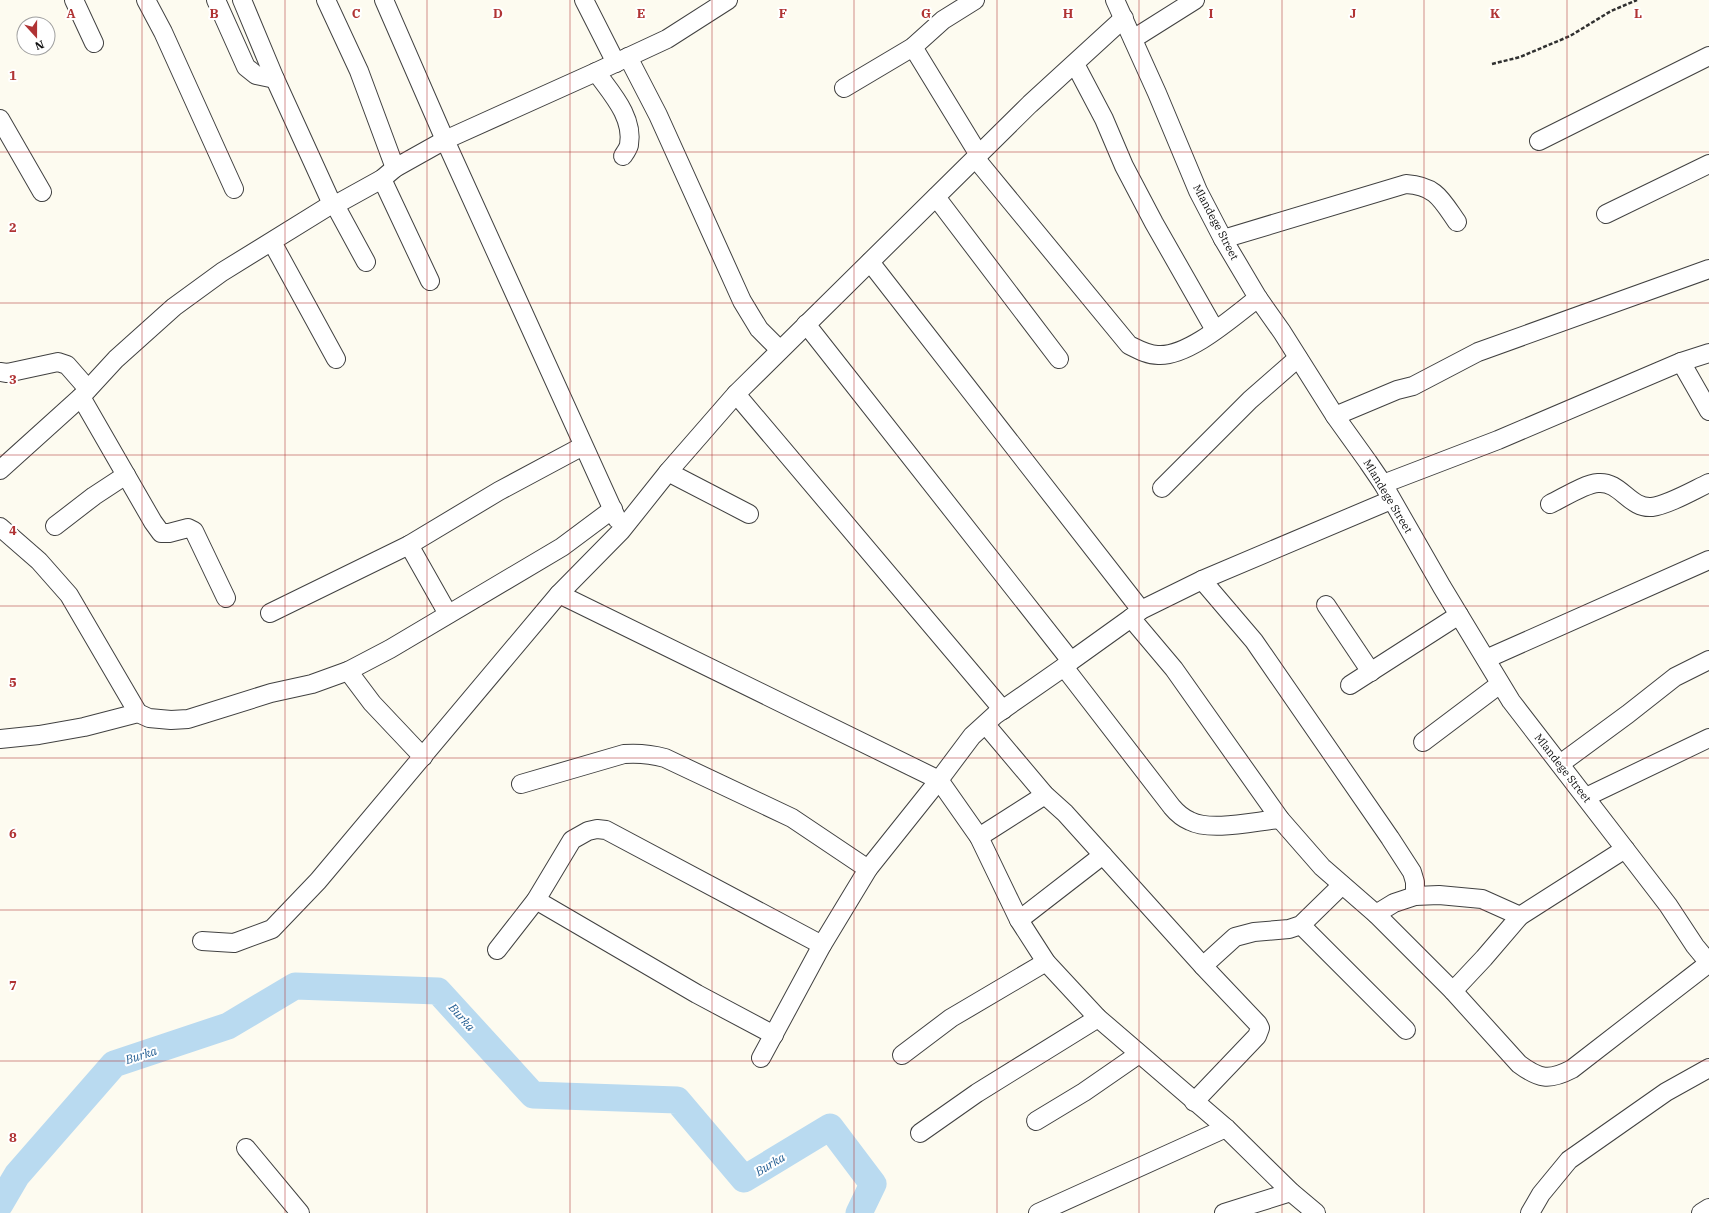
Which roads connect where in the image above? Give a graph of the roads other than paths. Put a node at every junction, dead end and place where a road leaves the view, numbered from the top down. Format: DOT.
graph roads {
  1 [pos="74,0"];
  2 [pos="146,0"];
  3 [pos="216,0"];
  4 [pos="242,0"];
  5 [pos="326,0"];
  6 [pos="384,0"];
  7 [pos="584,0"];
  8 [pos="728,0"];
  9 [pos="975,0"];
  10 [pos="1115,0"];
  11 [pos="1195,0"];
  12 [pos="1124,18"];
  13 [pos="1133,39"];
  14 [pos="94,43"];
  15 [pos="913,47"];
  16 [pos="1709,56"];
  17 [pos="622,60"];
  18 [pos="1075,64"];
  19 [pos="596,72"];
  20 [pos="275,79"];
  21 [pos="844,88"];
  22 [pos="0,119"];
  23 [pos="445,140"];
  24 [pos="1539,141"];
  25 [pos="623,156"];
  26 [pos="978,157"];
  27 [pos="1709,164"];
  28 [pos="389,174"];
  29 [pos="234,189"];
  30 [pos="42,192"];
  31 [pos="936,197"];
  32 [pos="334,205"];
  33 [pos="1606,214"];
  34 [pos="1457,222"];
  35 [pos="1223,239"];
  36 [pos="272,242"];
  37 [pos="366,262"];
  38 [pos="870,262"];
  39 [pos="1709,269"];
  40 [pos="430,281"];
  41 [pos="1258,298"];
  42 [pos="806,324"];
  43 [pos="1215,330"];
  44 [pos="780,350"];
  45 [pos="1709,353"];
  46 [pos="1298,358"];
  47 [pos="336,359"];
  48 [pos="1059,359"];
  49 [pos="1681,362"];
  50 [pos="0,372"];
  51 [pos="84,393"];
  52 [pos="736,394"];
  53 [pos="1709,411"];
  54 [pos="1335,416"];
  55 [pos="583,446"];
  56 [pos="0,470"];
  57 [pos="668,472"];
  58 [pos="126,475"];
  59 [pos="1709,483"];
  60 [pos="1162,488"];
  61 [pos="1387,492"];
  62 [pos="1550,504"];
  63 [pos="613,509"];
  64 [pos="749,514"];
  65 [pos="55,526"];
  66 [pos="0,527"];
  67 [pos="621,531"];
  68 [pos="409,545"];
  69 [pos="1709,560"];
  70 [pos="1202,580"];
  71 [pos="558,594"];
  72 [pos="226,598"];
  73 [pos="1326,605"];
  74 [pos="270,613"];
  75 [pos="448,614"];
  76 [pos="1136,614"];
  77 [pos="1459,615"];
  78 [pos="1486,659"];
  79 [pos="1709,660"];
  80 [pos="1067,664"];
  81 [pos="348,671"];
  82 [pos="1371,672"];
  83 [pos="1500,684"];
  84 [pos="1350,685"];
  85 [pos="1003,710"];
  86 [pos="138,713"];
  87 [pos="986,725"];
  88 [pos="1709,738"];
  89 [pos="0,739"];
  90 [pos="1423,742"];
  91 [pos="423,757"];
  92 [pos="1560,764"];
  93 [pos="939,780"];
  94 [pos="521,784"];
  95 [pos="1044,795"];
  96 [pos="1586,797"];
  97 [pos="1280,819"];
  98 [pos="979,837"];
  99 [pos="1625,849"];
  100 [pos="1103,855"];
  101 [pos="868,869"];
  102 [pos="1342,885"];
  103 [pos="1414,896"];
  104 [pos="536,900"];
  105 [pos="1376,914"];
  106 [pos="1520,916"];
  107 [pos="1019,920"];
  108 [pos="1301,925"];
  109 [pos="202,941"];
  110 [pos="1702,942"];
  111 [pos="822,945"];
  112 [pos="497,950"];
  113 [pos="1046,962"];
  114 [pos="1709,963"];
  115 [pos="1203,966"];
  116 [pos="1453,991"];
  117 [pos="1098,1018"];
  118 [pos="1406,1030"];
  119 [pos="774,1035"];
  120 [pos="1139,1054"];
  121 [pos="902,1055"];
  122 [pos="761,1058"];
  123 [pos="1709,1068"];
  124 [pos="1194,1102"];
  125 [pos="1036,1121"];
  126 [pos="1226,1128"];
  127 [pos="920,1133"];
  128 [pos="246,1148"];
  129 [pos="1292,1192"];
  130 [pos="1709,1208"];
  131 [pos="300,1213"];
  132 [pos="1038,1213"];
  133 [pos="1224,1213"];
  134 [pos="1316,1213"];
  135 [pos="1530,1213"];
  136 [pos="1701,1213"];
  1 -- 14 [label="street"];
  2 -- 29 [label="street"];
  3 -- 20 [label="street"];
  4 -- 20 [label="street"];
  5 -- 28 [label="street"];
  6 -- 23 [label="street"];
  7 -- 17 [label="street"];
  8 -- 17 [label="street"];
  9 -- 15 [label="street"];
  10 -- 12 [label="street, Mlandege Street"];
  11 -- 13 [label="street"];
  12 -- 13 [label="street, Mlandege Street"];
  12 -- 18 [label="street"];
  13 -- 35 [label="street, Mlandege Street"];
  15 -- 21 [label="street"];
  15 -- 26 [label="street"];
  16 -- 24 [label="street"];
  17 -- 19 [label="street"];
  17 -- 44 [label="street"];
  18 -- 26 [label="street"];
  18 -- 43 [label="street"];
  19 -- 23 [label="street"];
  19 -- 25 [label="street"];
  20 -- 32 [label="street"];
  22 -- 30 [label="street"];
  23 -- 28 [label="street"];
  23 -- 55 [label="street"];
  26 -- 31 [label="street"];
  26 -- 43 [label="street"];
  27 -- 33 [label="street"];
  28 -- 32 [label="street"];
  28 -- 40 [label="street"];
  31 -- 38 [label="street"];
  31 -- 48 [label="street"];
  32 -- 36 [label="street"];
  32 -- 37 [label="street"];
  34 -- 35 [label="street"];
  35 -- 41 [label="street, Mlandege Street"];
  36 -- 47 [label="street"];
  36 -- 51 [label="street"];
  38 -- 42 [label="street"];
  38 -- 76 [label="street"];
  39 -- 54 [label="street"];
  41 -- 43 [label="street"];
  41 -- 46 [label="street, Mlandege Street"];
  42 -- 44 [label="street"];
  42 -- 80 [label="street"];
  44 -- 52 [label="street"];
  45 -- 49 [label="street"];
  46 -- 54 [label="street, Mlandege Street"];
  46 -- 60 [label="street"];
  49 -- 53 [label="street"];
  49 -- 61 [label="street"];
  50 -- 51 [label="street"];
  51 -- 56 [label="street"];
  51 -- 58 [label="street"];
  52 -- 57 [label="street"];
  52 -- 85 [label="street"];
  54 -- 61 [label="street, Mlandege Street"];
  55 -- 63 [label="street"];
  55 -- 68 [label="street"];
  57 -- 64 [label="street"];
  57 -- 67 [label="street"];
  58 -- 65 [label="street"];
  58 -- 72 [label="street"];
  59 -- 62 [label="street"];
  61 -- 70 [label="street"];
  61 -- 77 [label="street, Mlandege Street"];
  63 -- 67 [label="street"];
  63 -- 75 [label="street"];
  66 -- 86 [label="street"];
  67 -- 71 [label="street"];
  68 -- 74 [label="street"];
  68 -- 75 [label="street"];
  69 -- 78 [label="street"];
  70 -- 76 [label="street"];
  70 -- 103 [label="street"];
  71 -- 91 [label="street"];
  71 -- 93 [label="street"];
  73 -- 82 [label="street"];
  75 -- 81 [label="street"];
  76 -- 80 [label="street"];
  76 -- 97 [label="street"];
  77 -- 78 [label="street, Mlandege Street"];
  77 -- 82 [label="street"];
  78 -- 83 [label="street, Mlandege Street"];
  79 -- 92 [label="street"];
  80 -- 85 [label="street"];
  80 -- 97 [label="street"];
  81 -- 86 [label="street"];
  81 -- 91 [label="street"];
  82 -- 84 [label="street"];
  83 -- 90 [label="street"];
  83 -- 92 [label="street, Mlandege Street"];
  85 -- 87 [label="street"];
  86 -- 89 [label="street"];
  87 -- 93 [label="street"];
  87 -- 95 [label="street"];
  88 -- 96 [label="street"];
  91 -- 109 [label="street"];
  92 -- 96 [label="street, Mlandege Street"];
  93 -- 98 [label="street"];
  93 -- 101 [label="street"];
  94 -- 101 [label="street"];
  95 -- 98 [label="street"];
  95 -- 100 [label="street"];
  96 -- 99 [label="street, Mlandege Street"];
  97 -- 102 [label="street"];
  98 -- 107 [label="street"];
  99 -- 106 [label="street"];
  99 -- 110 [label="street, Mlandege Street"];
  100 -- 107 [label="street"];
  100 -- 115 [label="street"];
  101 -- 111 [label="street"];
  102 -- 105 [label="street"];
  102 -- 108 [label="street"];
  103 -- 105 [label="street"];
  103 -- 106 [label="street"];
  104 -- 111 [label="street"];
  104 -- 112 [label="street"];
  104 -- 119 [label="street"];
  105 -- 116 [label="street"];
  106 -- 116 [label="street"];
  107 -- 113 [label="street"];
  108 -- 115 [label="street"];
  108 -- 118 [label="street"];
  110 -- 114 [label="street, Mlandege Street"];
  111 -- 119 [label="street"];
  113 -- 117 [label="street"];
  113 -- 121 [label="street"];
  114 -- 116 [label="street"];
  115 -- 124 [label="street"];
  117 -- 120 [label="street"];
  117 -- 127 [label="street"];
  119 -- 122 [label="street"];
  120 -- 124 [label="street"];
  120 -- 125 [label="street"];
  123 -- 135 [label="street"];
  124 -- 126 [label="street"];
  126 -- 129 [label="street"];
  126 -- 132 [label="street"];
  128 -- 131 [label="street"];
  129 -- 133 [label="street"];
  129 -- 134 [label="street"];
  130 -- 136 [label="street"];
}
